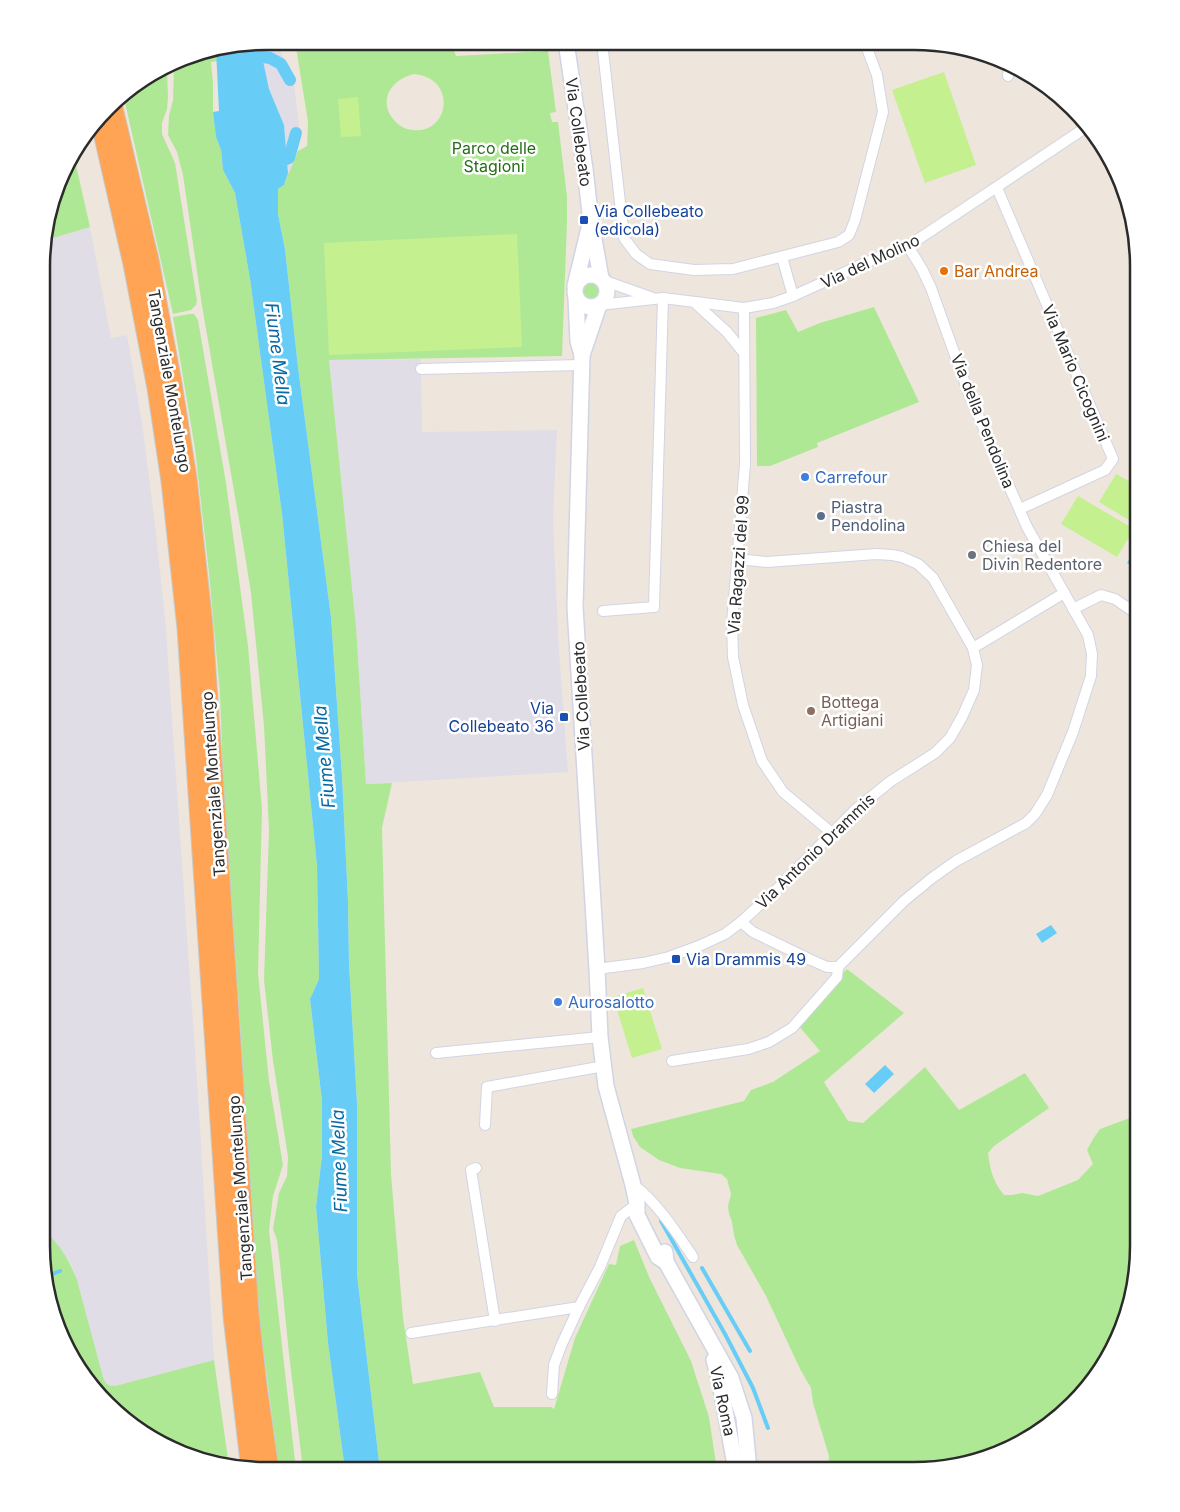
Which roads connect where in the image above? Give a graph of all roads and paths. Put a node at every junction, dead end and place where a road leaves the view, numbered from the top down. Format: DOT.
graph roads {
  1 [pos="567,50"];
  2 [pos="603,50"];
  3 [pos="868,50"];
  4 [pos="114,112"];
  5 [pos="102,127"];
  6 [pos="1081,131"];
  7 [pos="997,188"];
  8 [pos="591,222"];
  9 [pos="908,246"];
  10 [pos="782,258"];
  11 [pos="603,280"];
  12 [pos="576,293"];
  13 [pos="793,296"];
  14 [pos="660,298"];
  15 [pos="693,302"];
  16 [pos="600,305"];
  17 [pos="744,308"];
  18 [pos="744,353"];
  19 [pos="581,360"];
  20 [pos="422,369"];
  21 [pos="1020,509"];
  22 [pos="738,560"];
  23 [pos="1064,593"];
  24 [pos="1073,609"];
  25 [pos="1130,609"];
  26 [pos="602,610"];
  27 [pos="972,648"];
  28 [pos="832,833"];
  29 [pos="741,922"];
  30 [pos="838,967"];
  31 [pos="597,970"];
  32 [pos="600,1037"];
  33 [pos="436,1053"];
  34 [pos="672,1061"];
  35 [pos="604,1066"];
  36 [pos="485,1125"];
  37 [pos="476,1168"];
  38 [pos="632,1185"];
  39 [pos="637,1204"];
  40 [pos="693,1257"];
  41 [pos="579,1307"];
  42 [pos="495,1321"];
  43 [pos="706,1332"];
  44 [pos="412,1333"];
  45 [pos="552,1394"];
  46 [pos="250,1462"];
  47 [pos="268,1462"];
  48 [pos="735,1462"];
  49 [pos="748,1462"];
  1 -- 8 [label="street, Via Collebeato"];
  2 -- 10 [label="street"];
  3 -- 10 [label="street"];
  4 -- 47 [label="highway, Tangenziale Montelungo"];
  5 -- 46 [label="highway, Tangenziale Montelungo"];
  6 -- 7 [label="street, Via del Molino"];
  7 -- 9 [label="street, Via del Molino"];
  7 -- 21 [label="street, Via Mario Cicognini"];
  8 -- 11 [label="street, Via Collebeato"];
  8 -- 12 [label="street, Via Collebeato"];
  9 -- 13 [label="street, Via del Molino"];
  9 -- 21 [label="street, Via della Pendolina"];
  10 -- 13 [label="street"];
  11 -- 12 [label="street"];
  11 -- 14 [label="street, Via del Molino"];
  11 -- 16 [label="street"];
  12 -- 16 [label="street"];
  12 -- 19 [label="street, Via Collebeato"];
  13 -- 17 [label="street, Via del Molino"];
  14 -- 15 [label="street, Via del Molino"];
  14 -- 16 [label="street, Via del Molino"];
  14 -- 26 [label="street"];
  15 -- 17 [label="street, Via del Molino"];
  15 -- 18 [label="street"];
  16 -- 19 [label="street, Via Collebeato"];
  17 -- 18 [label="street, Via Ragazzi del 99"];
  18 -- 22 [label="street, Via Ragazzi del 99"];
  19 -- 20 [label="street"];
  19 -- 31 [label="street, Via Collebeato"];
  21 -- 23 [label="street, Via della Pendolina"];
  22 -- 27 [label="street, Via Antonio Drammis"];
  22 -- 28 [label="street, Via Ragazzi del 99"];
  23 -- 24 [label="street, Via della Pendolina"];
  23 -- 27 [label="street"];
  24 -- 25 [label="street"];
  24 -- 30 [label="street, Via della Pendolina"];
  27 -- 28 [label="street, Via Antonio Drammis"];
  28 -- 29 [label="street, Via Antonio Drammis"];
  29 -- 30 [label="street"];
  29 -- 31 [label="street, Via Antonio Drammis"];
  30 -- 34 [label="street, Via della Pendolina"];
  31 -- 32 [label="street, Via Collebeato"];
  32 -- 33 [label="street"];
  32 -- 35 [label="street, Via Collebeato"];
  35 -- 36 [label="street"];
  35 -- 38 [label="street, Via Collebeato"];
  37 -- 42 [label="street"];
  38 -- 39 [label="street, Via Collebeato"];
  38 -- 40 [label="street"];
  39 -- 41 [label="street"];
  39 -- 43 [label="street, Via Roma"];
  41 -- 42 [label="street"];
  41 -- 45 [label="street"];
  42 -- 44 [label="street"];
  43 -- 48 [label="street, Via Roma"];
  43 -- 49 [label="street, Via Roma"];
}
